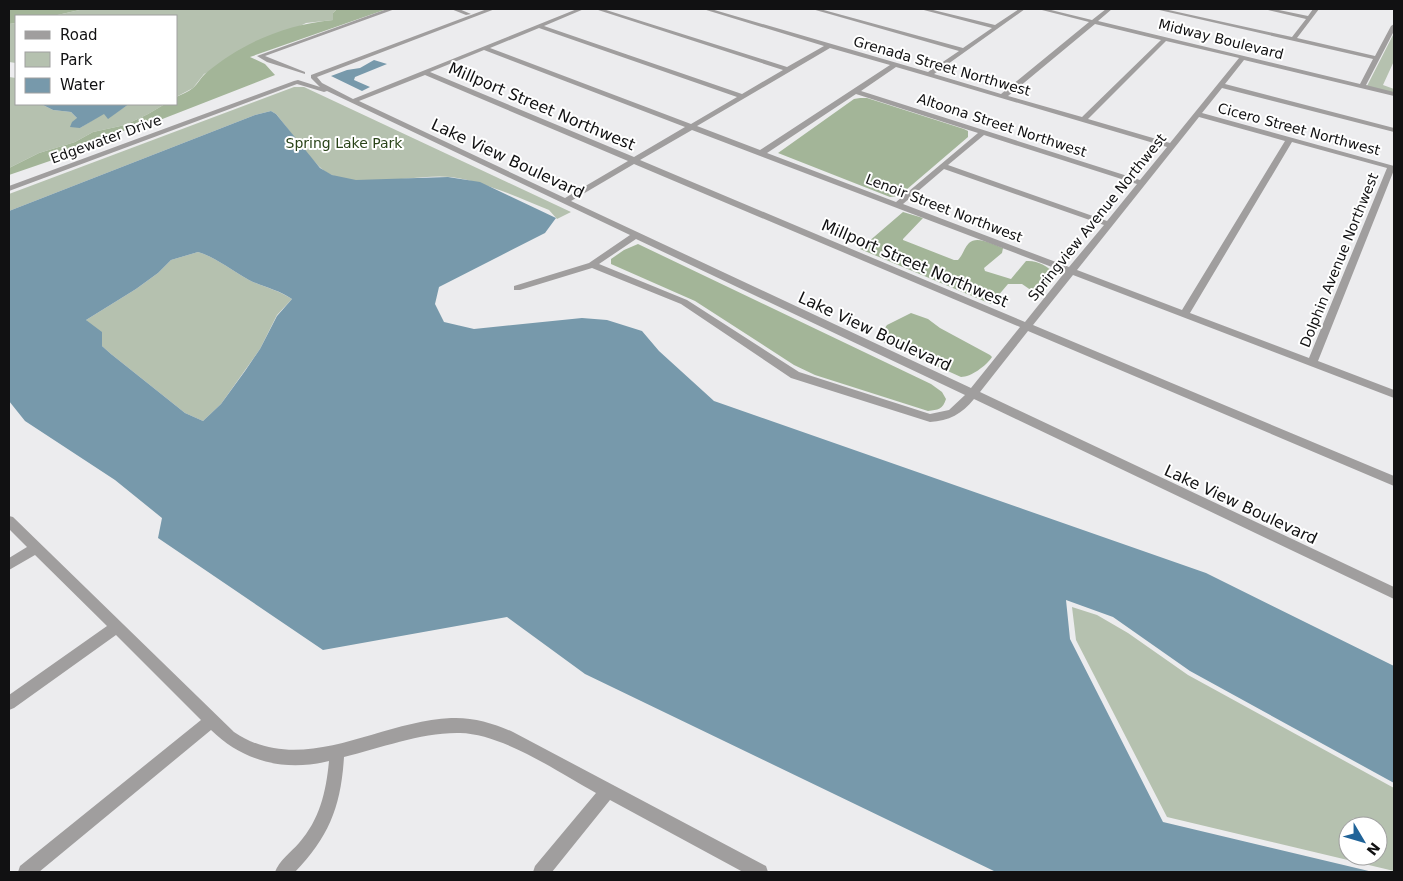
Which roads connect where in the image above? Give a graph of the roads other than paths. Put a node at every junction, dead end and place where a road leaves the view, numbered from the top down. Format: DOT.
graph roads {
  1 [pos="392,9"];
  2 [pos="454,9"];
  3 [pos="481,9"];
  4 [pos="492,9"];
  5 [pos="581,9"];
  6 [pos="598,9"];
  7 [pos="706,9"];
  8 [pos="815,9"];
  9 [pos="923,9"];
  10 [pos="1022,9"];
  11 [pos="1041,9"];
  12 [pos="1109,9"];
  13 [pos="1158,9"];
  14 [pos="1267,9"];
  15 [pos="1316,9"];
  16 [pos="468,14"];
  17 [pos="1310,18"];
  18 [pos="1094,21"];
  19 [pos="539,26"];
  20 [pos="1394,26"];
  21 [pos="996,27"];
  22 [pos="1165,39"];
  23 [pos="1294,39"];
  24 [pos="830,45"];
  25 [pos="484,48"];
  26 [pos="964,50"];
  27 [pos="1243,57"];
  28 [pos="1377,58"];
  29 [pos="269,61"];
  30 [pos="895,64"];
  31 [pos="788,70"];
  32 [pos="424,72"];
  33 [pos="309,75"];
  34 [pos="930,75"];
  35 [pos="294,81"];
  36 [pos="1220,85"];
  37 [pos="1362,86"];
  38 [pos="855,91"];
  39 [pos="1394,94"];
  40 [pos="342,96"];
  41 [pos="1003,96"];
  42 [pos="742,97"];
  43 [pos="354,101"];
  44 [pos="1197,114"];
  45 [pos="1083,120"];
  46 [pos="691,127"];
  47 [pos="1394,130"];
  48 [pos="983,132"];
  49 [pos="1290,140"];
  50 [pos="123,142"];
  51 [pos="1171,146"];
  52 [pos="761,153"];
  53 [pos="634,161"];
  54 [pos="943,166"];
  55 [pos="1393,168"];
  56 [pos="52,173"];
  57 [pos="1142,183"];
  58 [pos="9,184"];
  59 [pos="9,189"];
  60 [pos="565,201"];
  61 [pos="897,205"];
  62 [pos="1109,224"];
  63 [pos="636,234"];
  64 [pos="592,265"];
  65 [pos="1071,271"];
  66 [pos="517,288"];
  67 [pos="1184,314"];
  68 [pos="1027,326"];
  69 [pos="1312,363"];
  70 [pos="972,394"];
  71 [pos="1394,394"];
  72 [pos="1394,481"];
  73 [pos="9,522"];
  74 [pos="36,548"];
  75 [pos="9,565"];
  76 [pos="1394,593"];
  77 [pos="117,627"];
  78 [pos="9,703"];
  79 [pos="212,720"];
  80 [pos="337,751"];
  81 [pos="608,791"];
  82 [pos="26,872"];
  83 [pos="283,872"];
  84 [pos="541,872"];
  85 [pos="760,872"];
  1 -- 29 [label="street"];
  2 -- 16 [label="street"];
  3 -- 16 [label="street"];
  4 -- 33 [label="street"];
  5 -- 19 [label="street"];
  6 -- 31 [label="street"];
  7 -- 24 [label="street, Grenada Street Northwest"];
  8 -- 26 [label="street"];
  9 -- 21 [label="street"];
  10 -- 21 [label="street"];
  11 -- 18 [label="street, Midway Boulevard"];
  12 -- 18 [label="street"];
  13 -- 23 [label="street"];
  14 -- 17 [label="street"];
  15 -- 17 [label="street"];
  16 -- 33 [label="street"];
  17 -- 23 [label="street"];
  18 -- 22 [label="street, Midway Boulevard"];
  18 -- 41 [label="street"];
  19 -- 25 [label="street"];
  19 -- 42 [label="street"];
  20 -- 28 [label="street"];
  21 -- 26 [label="street"];
  22 -- 27 [label="street, Midway Boulevard"];
  22 -- 45 [label="street"];
  23 -- 28 [label="street"];
  24 -- 30 [label="street, Grenada Street Northwest"];
  24 -- 31 [label="street"];
  25 -- 32 [label="street"];
  25 -- 46 [label="street, Lenoir Street Northwest"];
  26 -- 34 [label="street"];
  27 -- 36 [label="street, Springview Avenue Northwest"];
  27 -- 37 [label="street, Midway Boulevard"];
  28 -- 37 [label="street"];
  29 -- 33 [label="street, Lake View Boulevard"];
  29 -- 35 [label="street"];
  30 -- 34 [label="street, Grenada Street Northwest"];
  30 -- 38 [label="street"];
  31 -- 42 [label="street"];
  32 -- 43 [label="street"];
  32 -- 53 [label="street, Millport Street Northwest"];
  33 -- 35 [label="street"];
  33 -- 35 [label="street"];
  33 -- 40 [label="street, Lake View Boulevard"];
  34 -- 41 [label="street, Grenada Street Northwest"];
  35 -- 40 [label="street, Lake View Boulevard"];
  35 -- 50 [label="street, Edgewater Drive"];
  35 -- 56 [label="street, Edgewater Drive"];
  36 -- 44 [label="street, Springview Avenue Northwest"];
  36 -- 47 [label="street"];
  37 -- 39 [label="street, Midway Boulevard"];
  38 -- 48 [label="street, Altoona Street Northwest"];
  38 -- 52 [label="street"];
  40 -- 43 [label="street, Lake View Boulevard"];
  41 -- 45 [label="street, Grenada Street Northwest"];
  42 -- 46 [label="street"];
  43 -- 60 [label="street, Lake View Boulevard"];
  44 -- 49 [label="street, Cicero Street Northwest"];
  44 -- 51 [label="street, Springview Avenue Northwest"];
  45 -- 51 [label="street, Grenada Street Northwest"];
  46 -- 52 [label="street, Lenoir Street Northwest"];
  46 -- 53 [label="street"];
  48 -- 54 [label="street"];
  48 -- 57 [label="street, Altoona Street Northwest"];
  49 -- 55 [label="street, Cicero Street Northwest"];
  49 -- 67 [label="street"];
  50 -- 56 [label="street"];
  50 -- 58 [label="street, Edgewater Drive"];
  51 -- 57 [label="street, Springview Avenue Northwest"];
  52 -- 61 [label="street, Lenoir Street Northwest"];
  53 -- 60 [label="street"];
  53 -- 68 [label="street, Millport Street Northwest"];
  54 -- 61 [label="street"];
  54 -- 62 [label="street"];
  55 -- 69 [label="street, Dolphin Avenue Northwest"];
  56 -- 59 [label="street, Edgewater Drive"];
  57 -- 62 [label="street, Springview Avenue Northwest"];
  60 -- 63 [label="street, Lake View Boulevard"];
  61 -- 65 [label="street, Lenoir Street Northwest"];
  62 -- 65 [label="street, Springview Avenue Northwest"];
  63 -- 64 [label="street"];
  63 -- 70 [label="street, Lake View Boulevard"];
  64 -- 66 [label="street"];
  64 -- 70 [label="street, Springview Avenue Northwest"];
  65 -- 67 [label="street, Lenoir Street Northwest"];
  65 -- 68 [label="street, Springview Avenue Northwest"];
  67 -- 69 [label="street, Lenoir Street Northwest"];
  68 -- 70 [label="street, Springview Avenue Northwest"];
  68 -- 72 [label="street, Millport Street Northwest"];
  69 -- 71 [label="street, Lenoir Street Northwest"];
  70 -- 76 [label="street, Lake View Boulevard"];
  73 -- 74 [label="street"];
  74 -- 75 [label="street"];
  74 -- 77 [label="street"];
  77 -- 78 [label="street"];
  77 -- 79 [label="street"];
  79 -- 80 [label="street"];
  79 -- 82 [label="street"];
  80 -- 81 [label="street"];
  80 -- 83 [label="street"];
  81 -- 84 [label="street"];
  81 -- 85 [label="street"];
}
